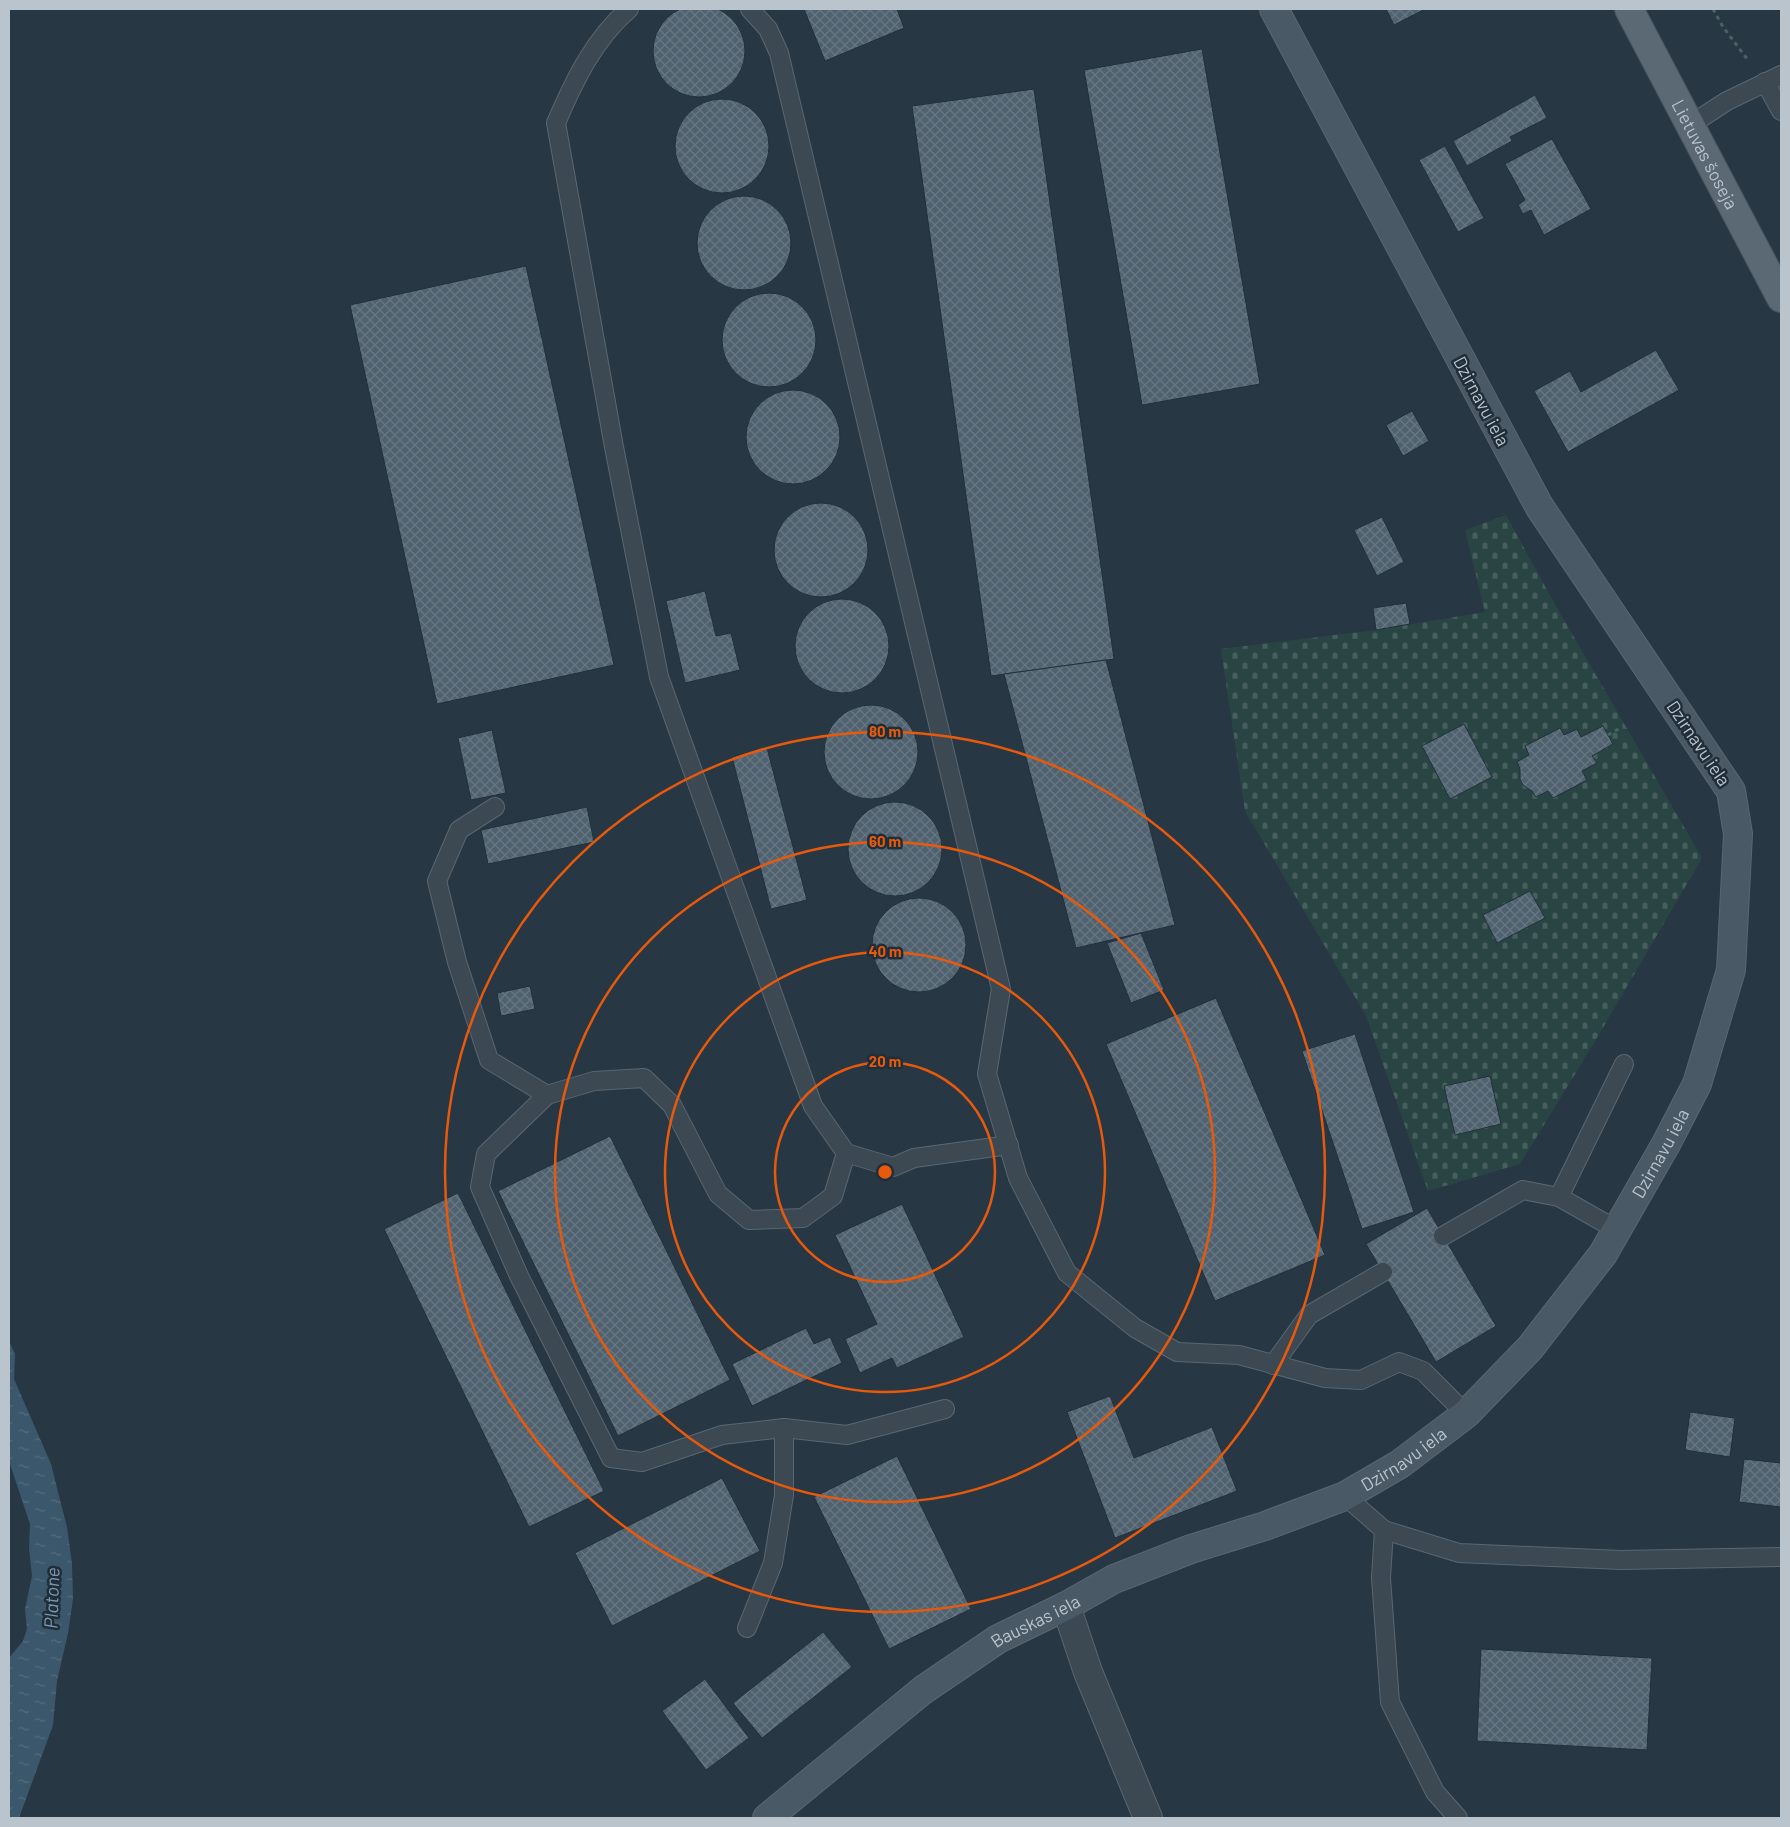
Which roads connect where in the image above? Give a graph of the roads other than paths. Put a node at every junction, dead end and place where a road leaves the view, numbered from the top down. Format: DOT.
graph roads {
  1 [pos="630,9"];
  2 [pos="750,9"];
  3 [pos="1274,9"];
  4 [pos="1629,9"];
  5 [pos="1773,79"];
  6 [pos="1781,111"];
  7 [pos="1690,125"];
  8 [pos="1781,298"];
  9 [pos="495,807"];
  10 [pos="1624,1064"];
  11 [pos="547,1095"];
  12 [pos="1008,1146"];
  13 [pos="846,1153"];
  14 [pos="1559,1198"];
  15 [pos="1617,1230"];
  16 [pos="1443,1236"];
  17 [pos="1383,1272"];
  18 [pos="1273,1366"];
  19 [pos="946,1409"];
  20 [pos="1466,1414"];
  21 [pos="784,1428"];
  22 [pos="1345,1496"];
  23 [pos="1384,1530"];
  24 [pos="1781,1558"];
  25 [pos="1066,1606"];
  26 [pos="747,1628"];
  27 [pos="768,1818"];
  28 [pos="1148,1818"];
  29 [pos="1458,1818"];
  1 -- 13 [label="lane"];
  2 -- 12 [label="lane"];
  3 -- 15 [label="street, Dzirnavu iela"];
  4 -- 7 [label="main road, Lietuvas šoseja"];
  5 -- 6 [label="lane"];
  5 -- 7 [label="lane"];
  7 -- 8 [label="main road, Lietuvas šoseja"];
  9 -- 11 [label="lane"];
  10 -- 14 [label="lane"];
  11 -- 13 [label="lane"];
  11 -- 21 [label="lane"];
  12 -- 13 [label="lane"];
  12 -- 18 [label="lane"];
  14 -- 15 [label="lane"];
  14 -- 16 [label="lane"];
  15 -- 20 [label="street, Dzirnavu iela"];
  17 -- 18 [label="lane"];
  18 -- 20 [label="lane"];
  19 -- 21 [label="lane"];
  20 -- 22 [label="street, Dzirnavu iela"];
  21 -- 26 [label="lane"];
  22 -- 23 [label="lane"];
  22 -- 25 [label="street, Bauskas iela"];
  23 -- 24 [label="lane"];
  23 -- 29 [label="lane"];
  25 -- 27 [label="street, Bauskas iela"];
  25 -- 28 [label="street"];
}
